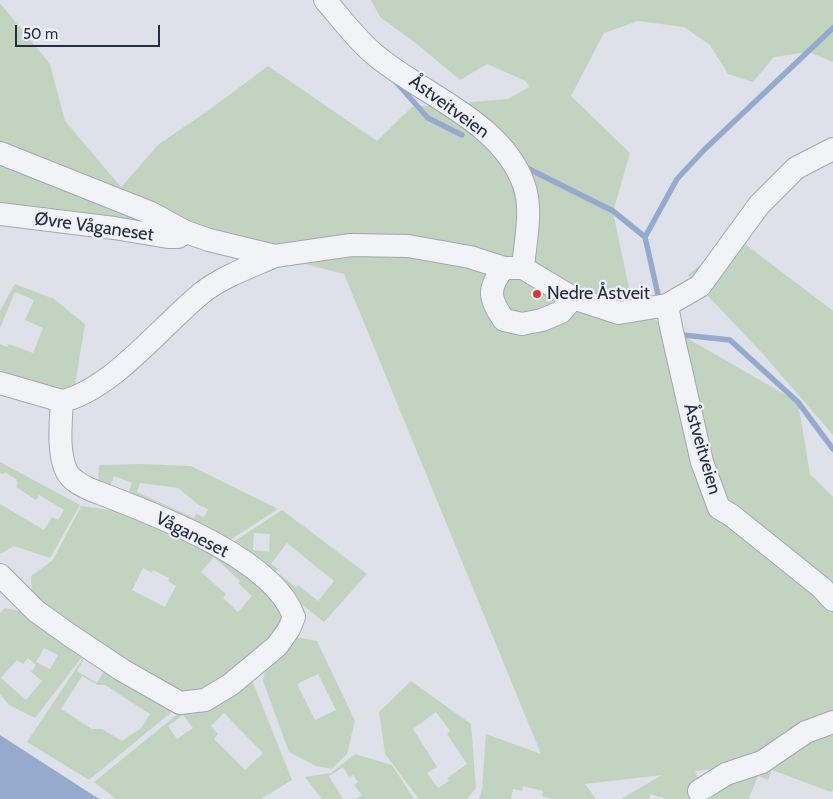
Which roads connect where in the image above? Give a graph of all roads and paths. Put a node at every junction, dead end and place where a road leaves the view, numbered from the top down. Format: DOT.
graph roads {
  1 [pos="325,0"];
  2 [pos="833,149"];
  3 [pos="0,153"];
  4 [pos="0,214"];
  5 [pos="186,232"];
  6 [pos="275,256"];
  7 [pos="514,268"];
  8 [pos="574,298"];
  9 [pos="658,307"];
  10 [pos="0,383"];
  11 [pos="62,400"];
  12 [pos="0,575"];
  13 [pos="833,600"];
  14 [pos="833,722"];
  15 [pos="698,791"];
  1 -- 7 [label="street, Åstveitveien"];
  2 -- 9 [label="street"];
  3 -- 5 [label="street"];
  4 -- 5 [label="street, Øvre Våganeset"];
  5 -- 6 [label="street"];
  6 -- 7 [label="street"];
  6 -- 11 [label="street"];
  7 -- 8 [label="street"];
  7 -- 8 [label="street, Åstveitveien"];
  8 -- 9 [label="street"];
  9 -- 13 [label="street, Åstveitveien"];
  10 -- 11 [label="street"];
  11 -- 12 [label="street, Våganeset"];
  14 -- 15 [label="street"];
}
